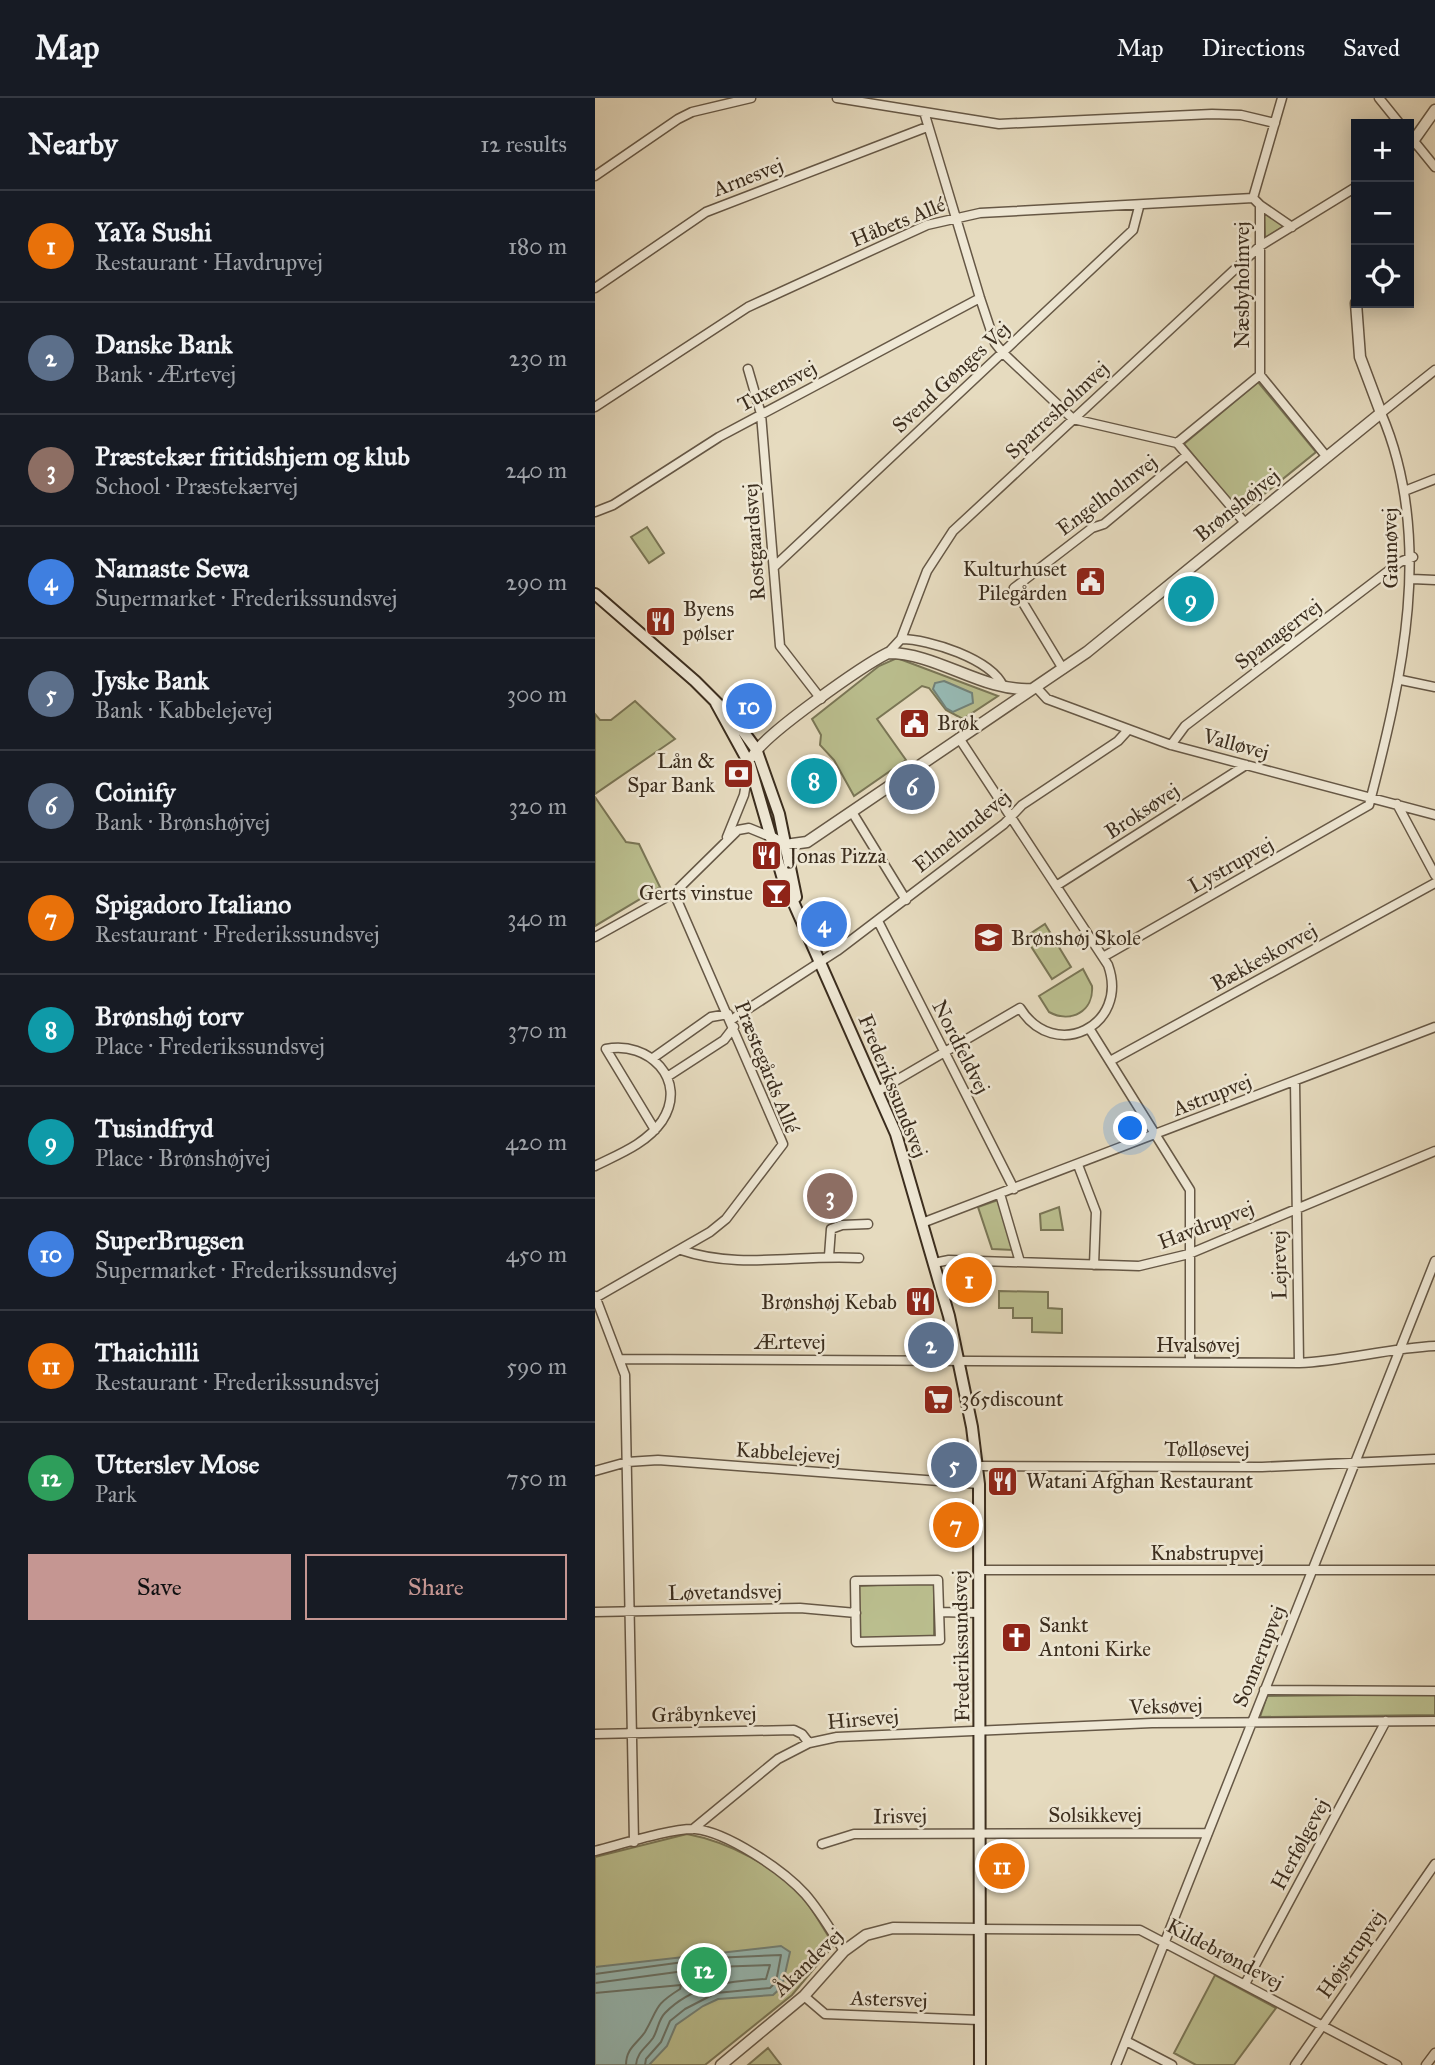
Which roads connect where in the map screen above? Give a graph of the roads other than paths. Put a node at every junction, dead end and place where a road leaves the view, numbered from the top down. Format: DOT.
graph roads {
  1 [pos="751,98"];
  2 [pos="837,98"];
  3 [pos="1282,98"];
  4 [pos="1379,98"];
  5 [pos="1435,110"];
  6 [pos="925,115"];
  7 [pos="1396,119"];
  8 [pos="1275,122"];
  9 [pos="927,127"];
  10 [pos="1414,137"];
  11 [pos="1414,144"];
  12 [pos="1435,167"];
  13 [pos="595,176"];
  14 [pos="1351,190"];
  15 [pos="1253,198"];
  16 [pos="1260,205"];
  17 [pos="1139,207"];
  18 [pos="956,217"];
  19 [pos="1292,228"];
  20 [pos="1260,246"];
  21 [pos="595,288"];
  22 [pos="980,298"];
  23 [pos="1356,308"];
  24 [pos="1003,353"];
  25 [pos="748,369"];
  26 [pos="1435,370"];
  27 [pos="1260,375"];
  28 [pos="595,407"];
  29 [pos="1381,413"];
  30 [pos="761,414"];
  31 [pos="1073,419"];
  32 [pos="1177,443"];
  33 [pos="1187,455"];
  34 [pos="1326,456"];
  35 [pos="1435,479"];
  36 [pos="1407,490"];
  37 [pos="595,512"];
  38 [pos="1245,523"];
  39 [pos="1413,557"];
  40 [pos="775,566"];
  41 [pos="1412,579"];
  42 [pos="1435,580"];
  43 [pos="595,594"];
  44 [pos="901,639"];
  45 [pos="888,653"];
  46 [pos="1063,669"];
  47 [pos="1401,680"];
  48 [pos="1003,686"];
  49 [pos="1435,687"];
  50 [pos="1034,688"];
  51 [pos="821,699"];
  52 [pos="716,703"];
  53 [pos="986,719"];
  54 [pos="1128,730"];
  55 [pos="959,738"];
  56 [pos="1171,745"];
  57 [pos="757,749"];
  58 [pos="750,765"];
  59 [pos="1246,765"];
  60 [pos="1371,797"];
  61 [pos="1397,804"];
  62 [pos="852,812"];
  63 [pos="1435,815"];
  64 [pos="1011,816"];
  65 [pos="771,837"];
  66 [pos="726,839"];
  67 [pos="785,845"];
  68 [pos="1435,875"];
  69 [pos="1435,883"];
  70 [pos="1056,886"];
  71 [pos="674,893"];
  72 [pos="905,900"];
  73 [pos="802,920"];
  74 [pos="878,921"];
  75 [pos="595,937"];
  76 [pos="1103,957"];
  77 [pos="820,962"];
  78 [pos="731,1021"];
  79 [pos="1435,1027"];
  80 [pos="1089,1028"];
  81 [pos="606,1049"];
  82 [pos="595,1052"];
  83 [pos="945,1054"];
  84 [pos="653,1058"];
  85 [pos="1110,1061"];
  86 [pos="667,1077"];
  87 [pos="1295,1081"];
  88 [pos="878,1091"];
  89 [pos="655,1130"];
  90 [pos="1156,1135"];
  91 [pos="1435,1151"];
  92 [pos="1078,1165"];
  93 [pos="595,1166"];
  94 [pos="1014,1189"];
  95 [pos="1000,1194"];
  96 [pos="1295,1208"];
  97 [pos="922,1223"];
  98 [pos="868,1224"];
  99 [pos="681,1250"];
  100 [pos="1189,1254"];
  101 [pos="829,1256"];
  102 [pos="859,1258"];
  103 [pos="1435,1261"];
  104 [pos="1020,1262"];
  105 [pos="934,1263"];
  106 [pos="1094,1265"];
  107 [pos="595,1297"];
  108 [pos="1435,1346"];
  109 [pos="1402,1348"];
  110 [pos="620,1359"];
  111 [pos="959,1361"];
  112 [pos="1190,1362"];
  113 [pos="1299,1363"];
  114 [pos="1435,1459"];
  115 [pos="627,1462"];
  116 [pos="1356,1463"];
  117 [pos="979,1466"];
  118 [pos="595,1471"];
  119 [pos="979,1483"];
  120 [pos="979,1570"];
  121 [pos="1312,1570"];
  122 [pos="1435,1570"];
  123 [pos="630,1611"];
  124 [pos="595,1612"];
  125 [pos="939,1612"];
  126 [pos="856,1613"];
  127 [pos="979,1613"];
  128 [pos="1264,1690"];
  129 [pos="1435,1691"];
  130 [pos="1386,1721"];
  131 [pos="1435,1721"];
  132 [pos="1252,1722"];
  133 [pos="982,1729"];
  134 [pos="632,1733"];
  135 [pos="595,1734"];
  136 [pos="809,1743"];
  137 [pos="693,1829"];
  138 [pos="981,1832"];
  139 [pos="1208,1833"];
  140 [pos="634,1842"];
  141 [pos="822,1844"];
  142 [pos="595,1851"];
  143 [pos="1435,1864"];
  144 [pos="981,1929"];
  145 [pos="1165,1941"];
  146 [pos="844,1951"];
  147 [pos="1245,1984"];
  148 [pos="804,1996"];
  149 [pos="979,2020"];
  150 [pos="1322,2025"];
  151 [pos="1126,2041"];
  152 [pos="1435,2053"];
  153 [pos="721,2065"];
  154 [pos="980,2065"];
  155 [pos="1116,2065"];
  156 [pos="1171,2065"];
  157 [pos="1295,2065"];
  158 [pos="1397,2065"];
  159 [pos="1426,2065"];
  1 -- 13 [label="street"];
  2 -- 6 [label="street"];
  3 -- 8 [label="street, Næsbyholmvej"];
  4 -- 7 [label="street"];
  5 -- 10 [label="street"];
  6 -- 8 [label="street"];
  6 -- 9 [label="street"];
  8 -- 15 [label="street, Næsbyholmvej"];
  9 -- 18 [label="street"];
  9 -- 21 [label="street, Arnesvej"];
  11 -- 12 [label="street"];
  14 -- 19 [label="street, Sparresholmvej"];
  15 -- 16 [label="street, Næsbyholmvej"];
  15 -- 17 [label="street, Håbets Allé"];
  16 -- 19 [label="street"];
  16 -- 20 [label="street, Næsbyholmvej"];
  17 -- 18 [label="street, Håbets Allé"];
  17 -- 24 [label="street, Svend Gønges Vej"];
  18 -- 22 [label="street"];
  18 -- 28 [label="street, Håbets Allé"];
  19 -- 20 [label="street, Sparresholmvej"];
  20 -- 27 [label="street, Næsbyholmvej"];
  20 -- 31 [label="street, Sparresholmvej"];
  22 -- 24 [label="street"];
  22 -- 30 [label="street, Tuxensvej"];
  23 -- 29 [label="street, Gaunøvej"];
  24 -- 31 [label="street"];
  24 -- 40 [label="street, Svend Gønges Vej"];
  25 -- 30 [label="street, Rostgaardsvej"];
  26 -- 29 [label="street, Brønshøjvej"];
  27 -- 32 [label="street, Engelholmvej"];
  27 -- 34 [label="street, Næsbyholmvej"];
  29 -- 34 [label="street, Brønshøjvej"];
  29 -- 36 [label="street, Gaunøvej"];
  30 -- 37 [label="street, Tuxensvej"];
  30 -- 40 [label="street, Rostgaardsvej"];
  31 -- 32 [label="street"];
  31 -- 44 [label="street, Sparresholmvej"];
  32 -- 33 [label="street"];
  33 -- 38 [label="street"];
  33 -- 46 [label="street, Engelholmvej"];
  34 -- 38 [label="street, Brønshøjvej"];
  35 -- 36 [label="street"];
  36 -- 39 [label="street, Gaunøvej"];
  38 -- 46 [label="street, Brønshøjvej"];
  39 -- 41 [label="street, Gaunøvej"];
  39 -- 56 [label="street, Spanagervej"];
  40 -- 51 [label="street, Rostgaardsvej"];
  41 -- 42 [label="street"];
  41 -- 47 [label="street, Gaunøvej"];
  43 -- 52 [label="main road, Frederikssundsvej"];
  44 -- 45 [label="street, Sparresholmvej"];
  44 -- 48 [label="street"];
  45 -- 48 [label="street"];
  45 -- 51 [label="street"];
  46 -- 50 [label="street, Brønshøjvej"];
  47 -- 49 [label="street"];
  47 -- 60 [label="street, Gaunøvej"];
  48 -- 50 [label="street"];
  48 -- 53 [label="street"];
  50 -- 53 [label="street, Brønshøjvej"];
  50 -- 54 [label="street, Valløvej"];
  51 -- 57 [label="street"];
  52 -- 57 [label="main road, Frederikssundsvej"];
  52 -- 58 [label="main road, Frederikssundsvej"];
  53 -- 55 [label="street, Brønshøjvej"];
  54 -- 56 [label="street, Valløvej"];
  54 -- 64 [label="street, Elmelundevej"];
  55 -- 62 [label="street, Brønshøjvej"];
  55 -- 64 [label="street"];
  56 -- 59 [label="street, Valløvej"];
  57 -- 58 [label="street"];
  57 -- 67 [label="main road, Frederikssundsvej"];
  58 -- 65 [label="main road, Frederikssundsvej"];
  58 -- 66 [label="street"];
  59 -- 60 [label="street, Valløvej"];
  59 -- 70 [label="street, Broksøvej"];
  60 -- 61 [label="street, Valløvej"];
  60 -- 76 [label="street, Lystrupvej"];
  61 -- 63 [label="street, Valløvej"];
  61 -- 68 [label="street"];
  62 -- 67 [label="street, Brønshøjvej"];
  62 -- 72 [label="street"];
  64 -- 70 [label="street"];
  64 -- 72 [label="street, Elmelundevej"];
  65 -- 66 [label="street"];
  65 -- 67 [label="street"];
  65 -- 73 [label="main road, Frederikssundsvej"];
  66 -- 71 [label="street"];
  67 -- 73 [label="main road, Frederikssundsvej"];
  69 -- 85 [label="street, Bækkeskovvej"];
  70 -- 76 [label="street"];
  71 -- 75 [label="street"];
  71 -- 78 [label="street, Præstegårds Allé"];
  72 -- 74 [label="street, Elmelundevej"];
  73 -- 77 [label="main road, Frederikssundsvej"];
  74 -- 77 [label="street, Elmelundevej"];
  74 -- 83 [label="street, Nordfeldvej"];
  76 -- 80 [label="street"];
  77 -- 78 [label="street, Elmelundevej"];
  77 -- 88 [label="main road, Frederikssundsvej"];
  78 -- 84 [label="street"];
  78 -- 86 [label="street"];
  78 -- 99 [label="street, Præstegårds Allé"];
  79 -- 87 [label="street, Astrupvej"];
  80 -- 83 [label="street"];
  80 -- 85 [label="street"];
  81 -- 82 [label="street"];
  81 -- 84 [label="street"];
  81 -- 89 [label="street"];
  83 -- 88 [label="street"];
  83 -- 94 [label="street, Nordfeldvej"];
  84 -- 86 [label="street"];
  85 -- 90 [label="street"];
  86 -- 89 [label="street"];
  87 -- 90 [label="street, Astrupvej"];
  87 -- 96 [label="street, Lejrevej"];
  88 -- 97 [label="main road, Frederikssundsvej"];
  89 -- 93 [label="street"];
  90 -- 92 [label="street, Astrupvej"];
  90 -- 100 [label="street"];
  91 -- 96 [label="street, Havdrupvej"];
  92 -- 94 [label="street, Astrupvej"];
  92 -- 106 [label="street"];
  94 -- 95 [label="street, Astrupvej"];
  95 -- 97 [label="street, Astrupvej"];
  95 -- 104 [label="street"];
  96 -- 100 [label="street, Havdrupvej"];
  96 -- 113 [label="street, Lejrevej"];
  97 -- 105 [label="main road, Frederikssundsvej"];
  98 -- 101 [label="street"];
  99 -- 101 [label="street"];
  99 -- 107 [label="street, Præstegårds Allé"];
  100 -- 106 [label="street, Havdrupvej"];
  100 -- 112 [label="street"];
  101 -- 102 [label="street"];
  103 -- 109 [label="street, Sonnerupvej"];
  104 -- 105 [label="street, Havdrupvej"];
  104 -- 106 [label="street, Havdrupvej"];
  105 -- 111 [label="main road, Frederikssundsvej"];
  107 -- 110 [label="street"];
  108 -- 109 [label="street, Hvalsøvej"];
  109 -- 113 [label="street, Hvalsøvej"];
  109 -- 116 [label="street, Sonnerupvej"];
  110 -- 111 [label="street, Ærtevej"];
  110 -- 115 [label="street"];
  111 -- 112 [label="street, Hvalsøvej"];
  111 -- 117 [label="main road, Frederikssundsvej"];
  112 -- 113 [label="street, Hvalsøvej"];
  114 -- 116 [label="street, Tølløsevej"];
  115 -- 118 [label="street, Kabbelejevej"];
  115 -- 119 [label="street, Kabbelejevej"];
  115 -- 123 [label="street"];
  116 -- 117 [label="street, Tølløsevej"];
  116 -- 121 [label="street, Sonnerupvej"];
  117 -- 119 [label="main road, Frederikssundsvej"];
  119 -- 120 [label="main road, Frederikssundsvej"];
  120 -- 121 [label="street, Knabstrupvej"];
  120 -- 127 [label="main road, Frederikssundsvej"];
  121 -- 122 [label="street, Knabstrupvej"];
  121 -- 128 [label="street, Sonnerupvej"];
  123 -- 124 [label="street, Løvetandsvej"];
  123 -- 126 [label="street, Løvetandsvej"];
  123 -- 134 [label="street"];
  125 -- 126 [label="street"];
  125 -- 126 [label="street"];
  125 -- 127 [label="street"];
  127 -- 133 [label="main road, Frederikssundsvej"];
  128 -- 129 [label="street"];
  128 -- 132 [label="street, Sonnerupvej"];
  130 -- 131 [label="street, Veksøvej"];
  130 -- 132 [label="street, Veksøvej"];
  130 -- 147 [label="street, Herfølgevej"];
  132 -- 133 [label="street, Veksøvej"];
  132 -- 139 [label="street, Sonnerupvej"];
  133 -- 136 [label="street, Hirsevej"];
  133 -- 138 [label="main road, Frederikssundsvej"];
  134 -- 135 [label="street, Gråbynkevej"];
  134 -- 136 [label="street, Gråbynkevej"];
  134 -- 140 [label="street"];
  136 -- 137 [label="street, Hirsevej"];
  137 -- 140 [label="street"];
  137 -- 146 [label="street"];
  138 -- 139 [label="street, Solsikkevej"];
  138 -- 141 [label="street, Irisvej"];
  138 -- 144 [label="main road, Frederikssundsvej"];
  139 -- 145 [label="street, Sonnerupvej"];
  140 -- 142 [label="street"];
  143 -- 150 [label="street, Højstrupvej"];
  144 -- 145 [label="street, Kildebrøndevej"];
  144 -- 146 [label="street, Åkandevej"];
  144 -- 149 [label="main road, Frederikssundsvej"];
  145 -- 147 [label="street, Kildebrøndevej"];
  145 -- 151 [label="street, Sonnerupvej"];
  146 -- 148 [label="street, Åkandevej"];
  147 -- 150 [label="street, Kildebrøndevej"];
  148 -- 149 [label="street, Astersvej"];
  148 -- 153 [label="street, Åkandevej"];
  149 -- 154 [label="main road, Frederikssundsvej"];
  150 -- 157 [label="street, Højstrupvej"];
  150 -- 158 [label="street, Kildebrøndevej"];
  151 -- 155 [label="street, Sonnerupvej"];
  151 -- 156 [label="street"];
  152 -- 159 [label="street"];
}
